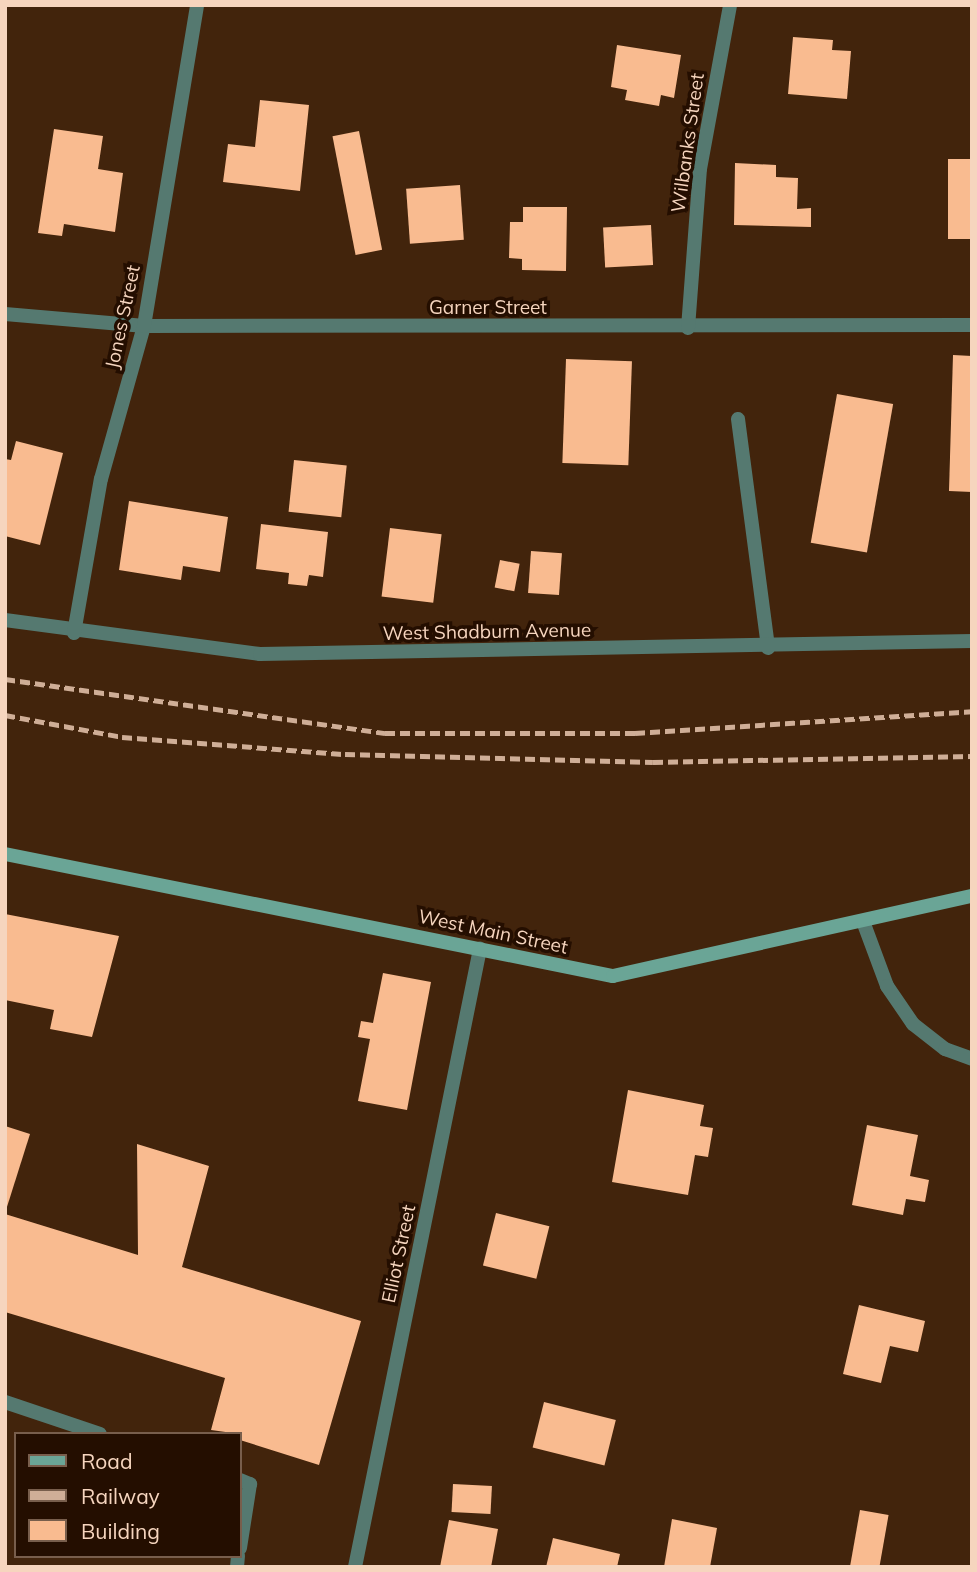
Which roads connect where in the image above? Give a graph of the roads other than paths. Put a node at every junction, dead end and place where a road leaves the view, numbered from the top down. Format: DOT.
graph roads {
  1 [pos="197,5"];
  2 [pos="730,5"];
  3 [pos="5,314"];
  4 [pos="972,324"];
  5 [pos="144,326"];
  6 [pos="688,328"];
  7 [pos="738,419"];
  8 [pos="5,621"];
  9 [pos="74,633"];
  10 [pos="972,641"];
  11 [pos="768,648"];
  12 [pos="5,853"];
  13 [pos="972,896"];
  14 [pos="864,924"];
  15 [pos="480,949"];
  16 [pos="972,1059"];
  17 [pos="5,1402"];
  18 [pos="94,1432"];
  19 [pos="242,1481"];
  20 [pos="242,1535"];
  21 [pos="355,1567"];
  1 -- 5 [label="street, Jones Street"];
  2 -- 6 [label="street, Wilbanks Street"];
  3 -- 5 [label="street, Garner Street"];
  4 -- 6 [label="street, Garner Street"];
  5 -- 6 [label="street, Garner Street"];
  5 -- 9 [label="street, Jones Street"];
  7 -- 11 [label="street"];
  8 -- 9 [label="street, West Shadburn Avenue"];
  9 -- 11 [label="street, West Shadburn Avenue"];
  10 -- 11 [label="street, West Shadburn Avenue"];
  12 -- 15 [label="street, West Main Street"];
  13 -- 14 [label="street, West Main Street"];
  14 -- 15 [label="street, West Main Street"];
  14 -- 16 [label="street"];
  15 -- 21 [label="street, Elliot Street"];
  17 -- 18 [label="street"];
  19 -- 20 [label="street"];
}
